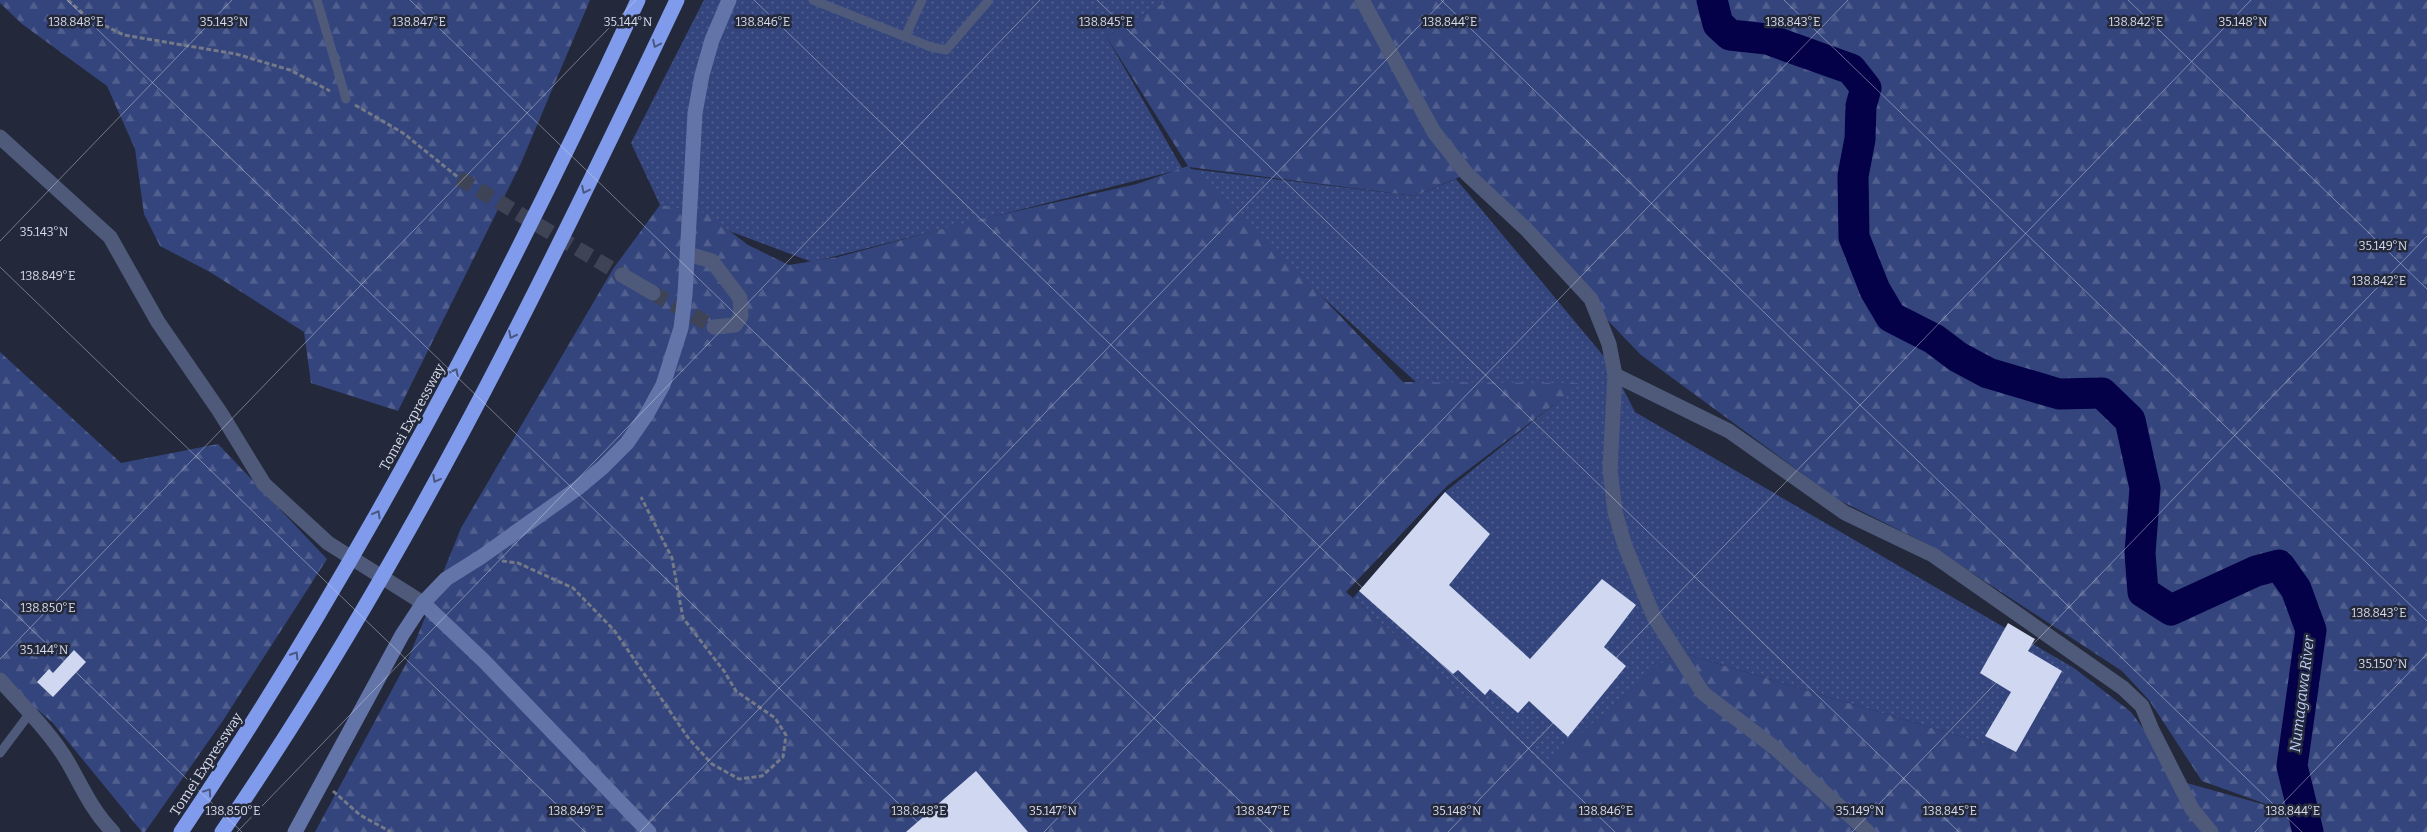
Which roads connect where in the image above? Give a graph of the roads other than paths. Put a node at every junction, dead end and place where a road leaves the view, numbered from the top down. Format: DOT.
graph roads {
  1 [pos="316,0"];
  2 [pos="638,0"];
  3 [pos="677,0"];
  4 [pos="729,0"];
  5 [pos="813,0"];
  6 [pos="922,0"];
  7 [pos="989,0"];
  8 [pos="1362,0"];
  9 [pos="905,37"];
  10 [pos="346,99"];
  11 [pos="0,137"];
  12 [pos="688,254"];
  13 [pos="622,275"];
  14 [pos="653,294"];
  15 [pos="714,327"];
  16 [pos="1615,375"];
  17 [pos="423,603"];
  18 [pos="0,680"];
  19 [pos="30,713"];
  20 [pos="0,753"];
  21 [pos="113,832"];
  22 [pos="181,832"];
  23 [pos="222,832"];
  24 [pos="295,832"];
  25 [pos="649,832"];
  26 [pos="1868,832"];
  27 [pos="2211,832"];
  1 -- 10 [label="lane"];
  22 -- 2 [label="highway, Tomei Expressway, one-way"];
  3 -- 23 [label="highway, one-way"];
  4 -- 12 [label="street"];
  5 -- 9 [label="lane"];
  6 -- 9 [label="lane"];
  7 -- 9 [label="lane"];
  8 -- 16 [label="street"];
  11 -- 17 [label="street"];
  12 -- 15 [label="street"];
  12 -- 17 [label="street"];
  13 -- 14 [label="street"];
  16 -- 26 [label="street"];
  16 -- 27 [label="street"];
  17 -- 24 [label="street"];
  17 -- 25 [label="street"];
  18 -- 19 [label="street"];
  19 -- 20 [label="lane"];
  19 -- 21 [label="street"];
}
